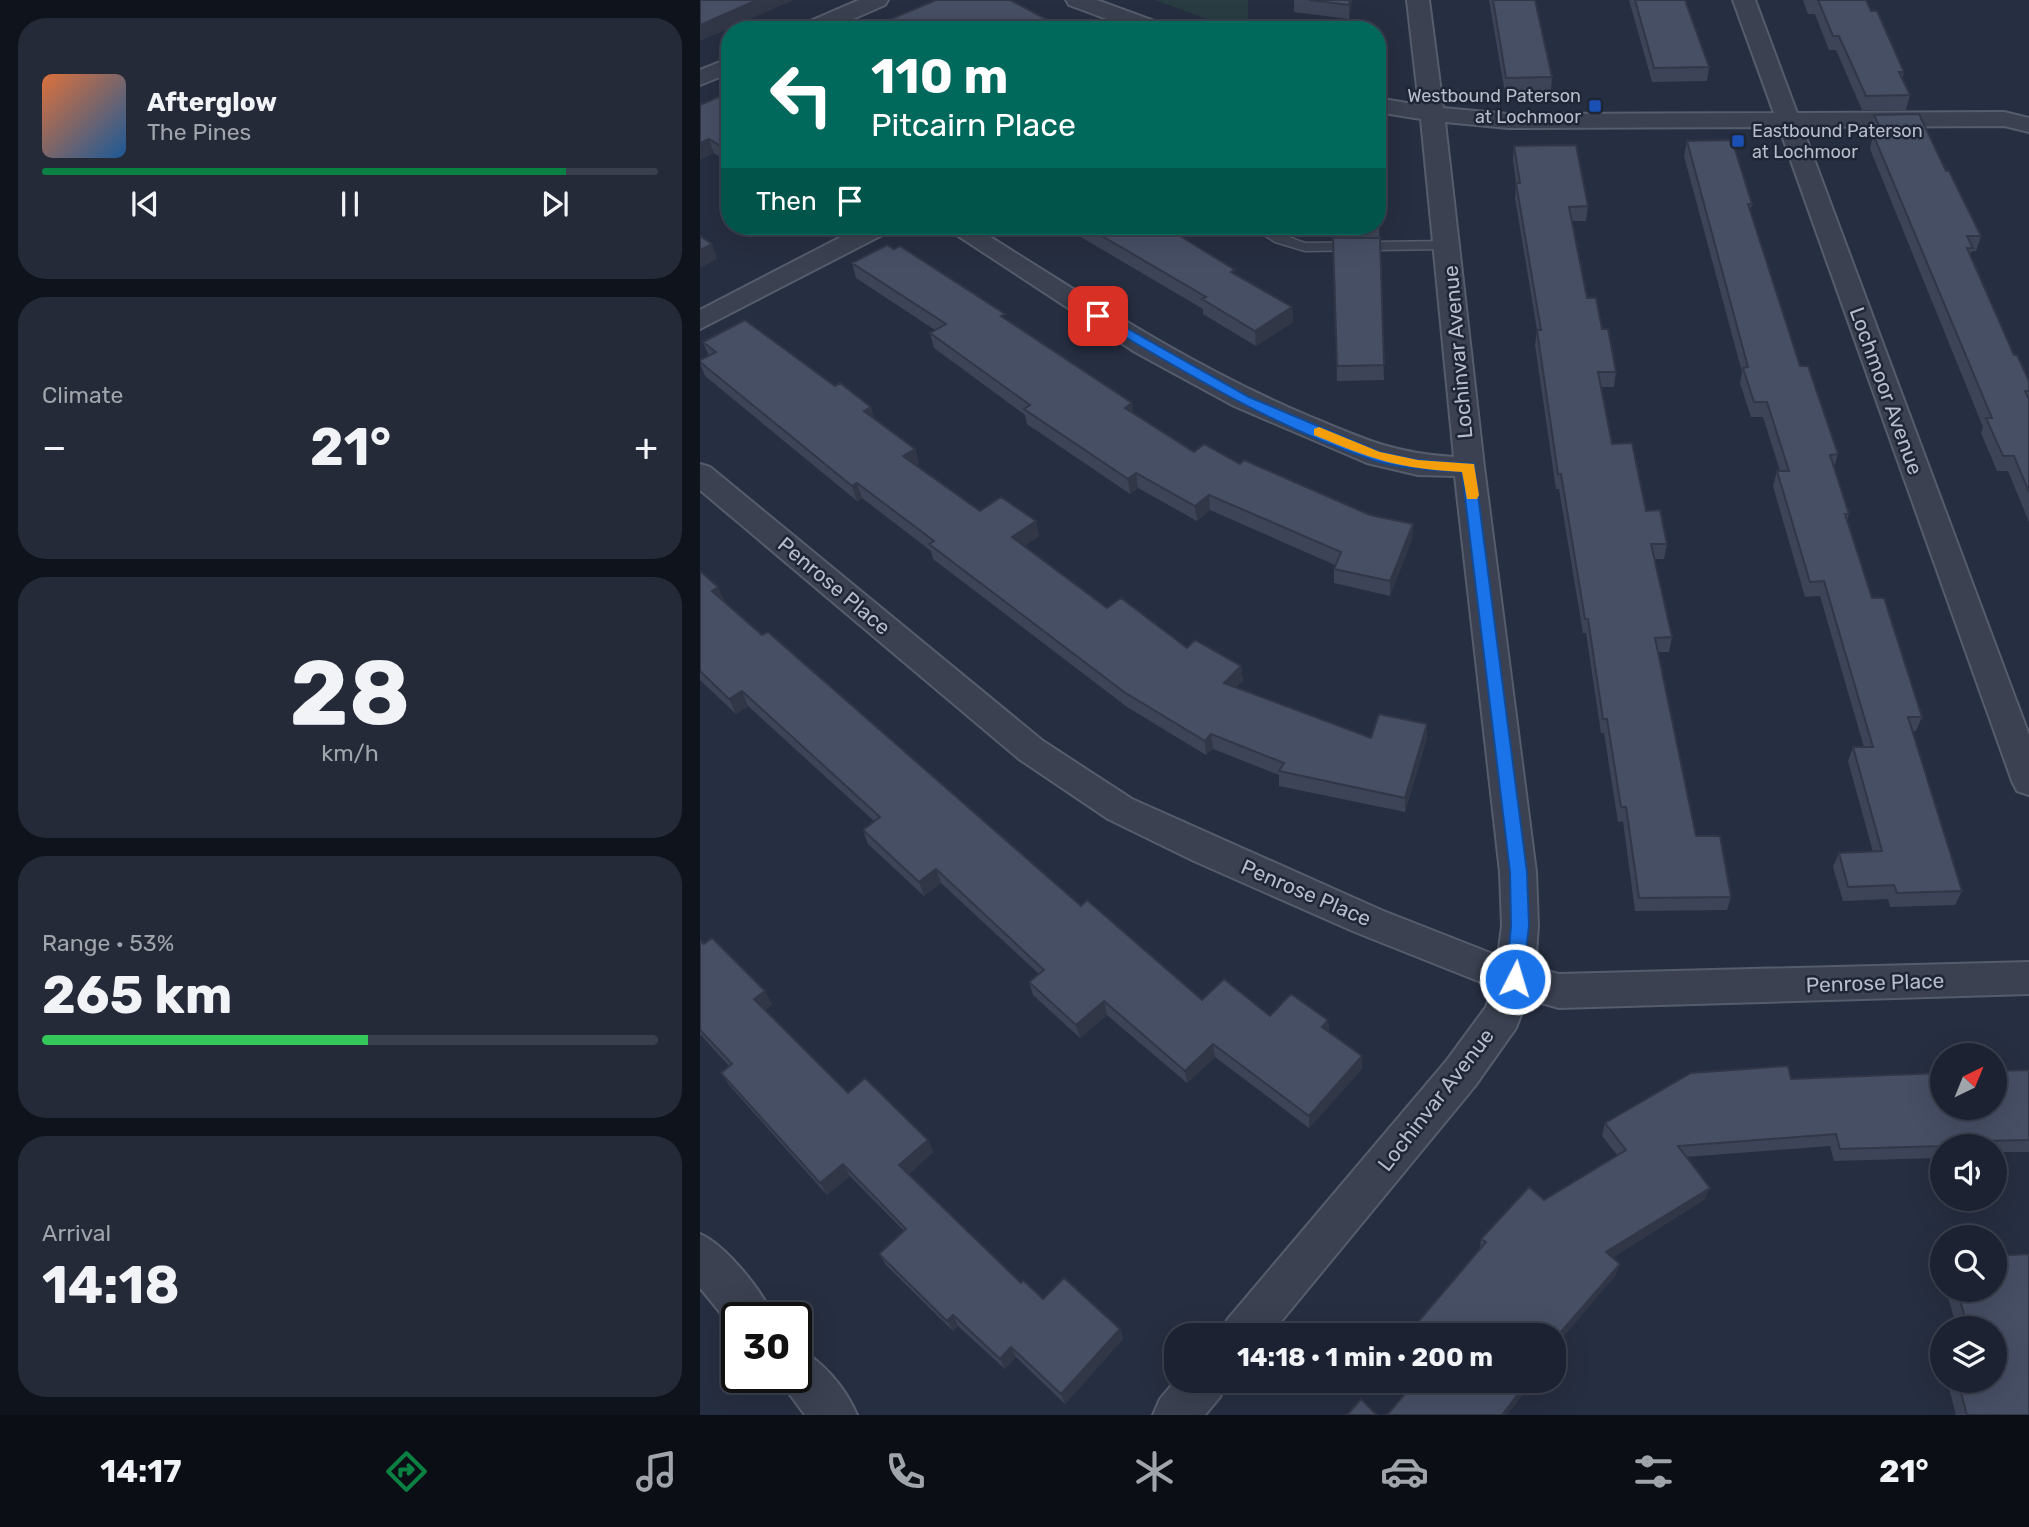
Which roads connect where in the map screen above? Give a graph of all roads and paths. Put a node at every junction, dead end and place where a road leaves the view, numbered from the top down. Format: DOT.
graph roads {
  1 [pos="877,0"];
  2 [pos="1077,0"];
  3 [pos="1418,0"];
  4 [pos="1744,0"];
  5 [pos="829,21"];
  6 [pos="1133,21"];
  7 [pos="721,69"];
  8 [pos="700,78"];
  9 [pos="1386,106"];
  10 [pos="1430,112"];
  11 [pos="1786,118"];
  12 [pos="2029,125"];
  13 [pos="864,235"];
  14 [pos="970,235"];
  15 [pos="1273,235"];
  16 [pos="1448,245"];
  17 [pos="700,321"];
  18 [pos="1469,467"];
  19 [pos="700,474"];
  20 [pos="2029,781"];
  21 [pos="2029,978"];
  22 [pos="1515,979"];
  23 [pos="700,1255"];
  24 [pos="739,1302"];
  25 [pos="1252,1323"];
  26 [pos="812,1389"];
  27 [pos="1194,1393"];
  28 [pos="834,1415"];
  29 [pos="1176,1415"];
  1 -- 5 [label="street"];
  2 -- 6 [label="street"];
  3 -- 10 [label="street, Lochinvar Avenue"];
  4 -- 11 [label="street, Lochmoor Avenue"];
  7 -- 8 [label="street"];
  9 -- 10 [label="street"];
  10 -- 11 [label="street"];
  10 -- 16 [label="street, Lochinvar Avenue"];
  11 -- 12 [label="street"];
  11 -- 20 [label="street, Lochmoor Avenue"];
  13 -- 17 [label="street"];
  14 -- 18 [label="street"];
  15 -- 16 [label="lane"];
  16 -- 18 [label="street, Lochinvar Avenue"];
  18 -- 22 [label="street, Lochinvar Avenue"];
  19 -- 22 [label="street, Penrose Place"];
  21 -- 22 [label="street, Penrose Place"];
  22 -- 25 [label="street, Lochinvar Avenue"];
  23 -- 24 [label="street"];
  26 -- 28 [label="street"];
  27 -- 29 [label="street"];
}
